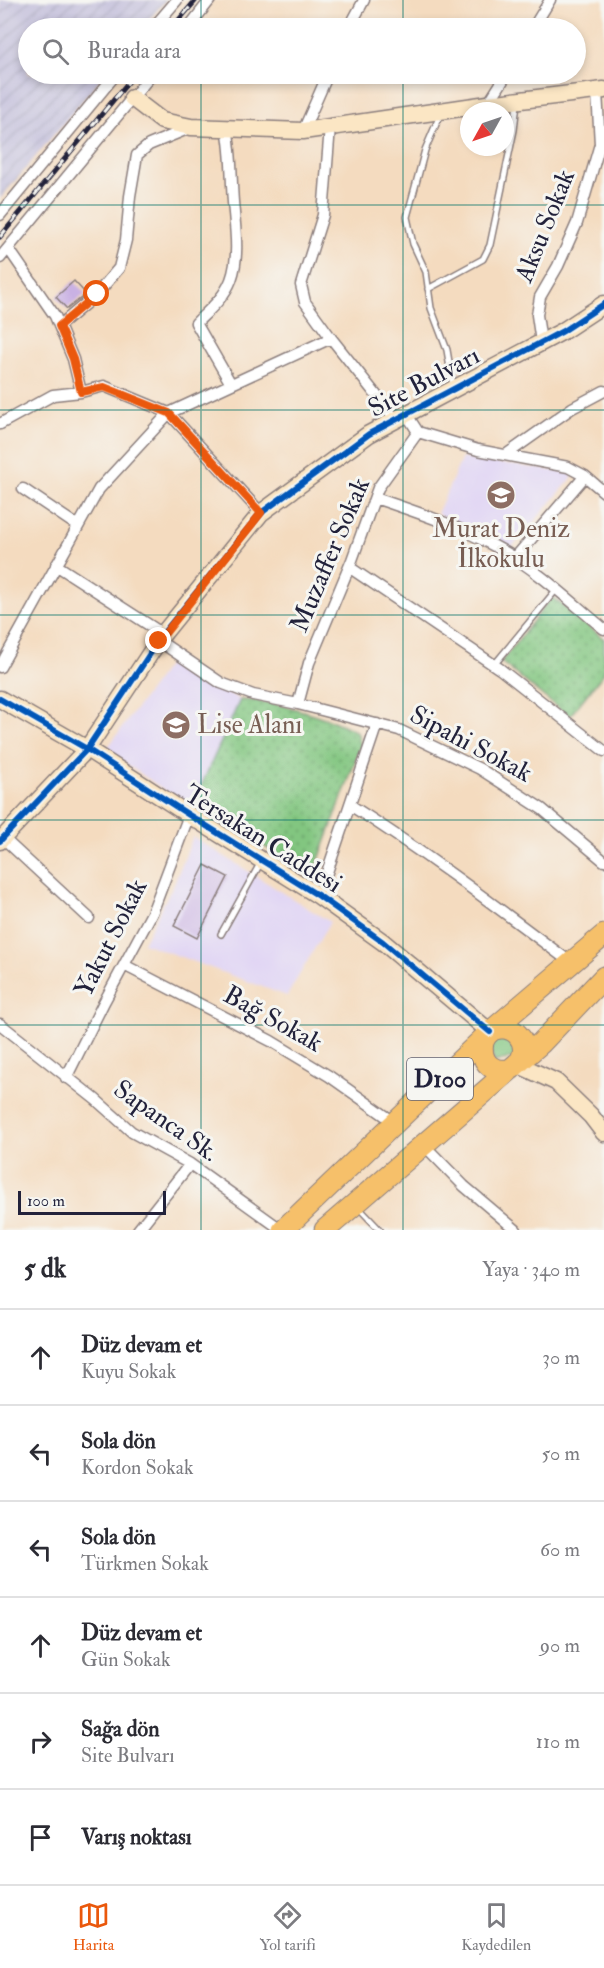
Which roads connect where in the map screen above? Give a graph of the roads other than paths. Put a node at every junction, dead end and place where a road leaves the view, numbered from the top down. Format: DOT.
graph roads {
  1 [pos="177,0"];
  2 [pos="210,0"];
  3 [pos="364,0"];
  4 [pos="550,0"];
  5 [pos="162,18"];
  6 [pos="196,18"];
  7 [pos="354,18"];
  8 [pos="539,18"];
  9 [pos="108,84"];
  10 [pos="144,84"];
  11 [pos="324,84"];
  12 [pos="501,84"];
  13 [pos="601,91"];
  14 [pos="132,98"];
  15 [pos="489,102"];
  16 [pos="514,102"];
  17 [pos="517,102"];
  18 [pos="460,108"];
  19 [pos="442,110"];
  20 [pos="191,127"];
  21 [pos="330,127"];
  22 [pos="227,128"];
  23 [pos="303,131"];
  24 [pos="0,214"];
  25 [pos="8,248"];
  26 [pos="0,258"];
  27 [pos="428,289"];
  28 [pos="604,304"];
  29 [pos="59,326"];
  30 [pos="330,338"];
  31 [pos="542,342"];
  32 [pos="231,384"];
  33 [pos="454,388"];
  34 [pos="604,391"];
  35 [pos="81,392"];
  36 [pos="169,413"];
  37 [pos="402,417"];
  38 [pos="0,424"];
  39 [pos="418,432"];
  40 [pos="507,454"];
  41 [pos="585,476"];
  42 [pos="23,489"];
  43 [pos="604,492"];
  44 [pos="375,498"];
  45 [pos="261,513"];
  46 [pos="78,526"];
  47 [pos="514,559"];
  48 [pos="56,565"];
  49 [pos="349,567"];
  50 [pos="556,590"];
  51 [pos="604,629"];
  52 [pos="161,638"];
  53 [pos="494,665"];
  54 [pos="0,667"];
  55 [pos="0,700"];
  56 [pos="298,704"];
  57 [pos="377,723"];
  58 [pos="87,749"];
  59 [pos="604,751"];
  60 [pos="350,805"];
  61 [pos="189,815"];
  62 [pos="2,840"];
  63 [pos="262,860"];
  64 [pos="604,861"];
  65 [pos="320,896"];
  66 [pos="89,918"];
  67 [pos="222,934"];
  68 [pos="604,935"];
  69 [pos="570,962"];
  70 [pos="124,965"];
  71 [pos="604,977"];
  72 [pos="0,1024"];
  73 [pos="490,1032"];
  74 [pos="516,1064"];
  75 [pos="66,1078"];
  76 [pos="394,1122"];
  77 [pos="604,1132"];
  78 [pos="423,1144"];
  79 [pos="190,1164"];
  80 [pos="355,1203"];
  81 [pos="138,1230"];
  82 [pos="282,1230"];
  83 [pos="325,1230"];
  84 [pos="380,1230"];
  85 [pos="516,1230"];
  1 -- 5 [label="street"];
  2 -- 6 [label="street"];
  3 -- 7 [label="street"];
  4 -- 8 [label="street"];
  9 -- 24 [label="street"];
  10 -- 14 [label="street"];
  11 -- 23 [label="street"];
  12 -- 15 [label="street"];
  13 -- 17 [label="street"];
  13 -- 31 [label="street, Aksu Sokak"];
  14 -- 20 [label="street"];
  14 -- 25 [label="street"];
  16 -- 17 [label="street"];
  17 -- 27 [label="lane"];
  18 -- 19 [label="street"];
  19 -- 21 [label="street"];
  19 -- 27 [label="lane"];
  20 -- 22 [label="street"];
  20 -- 29 [label="street"];
  21 -- 23 [label="street"];
  21 -- 30 [label="street"];
  22 -- 23 [label="street"];
  22 -- 32 [label="street"];
  25 -- 26 [label="street"];
  25 -- 29 [label="street"];
  27 -- 33 [label="lane"];
  28 -- 31 [label="street, Site Bulvarı"];
  29 -- 35 [label="street"];
  30 -- 32 [label="street"];
  30 -- 37 [label="street"];
  31 -- 33 [label="street, Site Bulvarı"];
  32 -- 36 [label="street"];
  33 -- 37 [label="street, Site Bulvarı"];
  34 -- 40 [label="street"];
  35 -- 36 [label="street"];
  35 -- 38 [label="street"];
  36 -- 45 [label="street"];
  36 -- 46 [label="street"];
  37 -- 39 [label="street"];
  37 -- 45 [label="street, Site Bulvarı"];
  39 -- 40 [label="street"];
  39 -- 44 [label="street, Muzaffer Sokak"];
  40 -- 41 [label="street"];
  41 -- 43 [label="street"];
  41 -- 47 [label="street"];
  42 -- 46 [label="street"];
  44 -- 47 [label="street"];
  44 -- 49 [label="street, Muzaffer Sokak"];
  45 -- 52 [label="street, Site Bulvarı"];
  46 -- 48 [label="street"];
  47 -- 50 [label="street"];
  48 -- 52 [label="street, Sipahi Sokak"];
  48 -- 54 [label="street"];
  49 -- 53 [label="street"];
  49 -- 56 [label="street, Muzaffer Sokak"];
  50 -- 51 [label="street"];
  50 -- 53 [label="lane"];
  52 -- 56 [label="street, Sipahi Sokak"];
  52 -- 58 [label="street, Site Bulvarı"];
  53 -- 59 [label="street"];
  55 -- 58 [label="street, Tersakan Caddesi"];
  56 -- 57 [label="street, Sipahi Sokak"];
  57 -- 60 [label="street"];
  57 -- 64 [label="street, Sipahi Sokak"];
  58 -- 61 [label="street, Tersakan Caddesi"];
  58 -- 62 [label="street, Site Bulvarı"];
  60 -- 65 [label="street"];
  60 -- 69 [label="street"];
  61 -- 63 [label="street, Tersakan Caddesi"];
  61 -- 70 [label="street, Yakut Sokak"];
  62 -- 66 [label="street"];
  63 -- 65 [label="street, Tersakan Caddesi"];
  63 -- 67 [label="lane"];
  65 -- 73 [label="street, Tersakan Caddesi"];
  68 -- 69 [label="highway, D100"];
  69 -- 73 [label="highway, D100"];
  70 -- 75 [label="street, Yakut Sokak"];
  70 -- 76 [label="street, Bağ Sokak"];
  71 -- 74 [label="highway, D100"];
  72 -- 75 [label="street, Sapanca Sk."];
  73 -- 74 [label="highway"];
  73 -- 74 [label="highway"];
  73 -- 76 [label="highway, D100"];
  74 -- 77 [label="street"];
  74 -- 78 [label="highway, D100"];
  75 -- 79 [label="street, Sapanca Sk."];
  76 -- 82 [label="highway, D100"];
  78 -- 80 [label="highway, D100"];
  78 -- 85 [label="street"];
  79 -- 81 [label="street"];
  79 -- 82 [label="street, Sapanca Sk."];
  80 -- 83 [label="highway, D100"];
  80 -- 84 [label="lane"];
}
